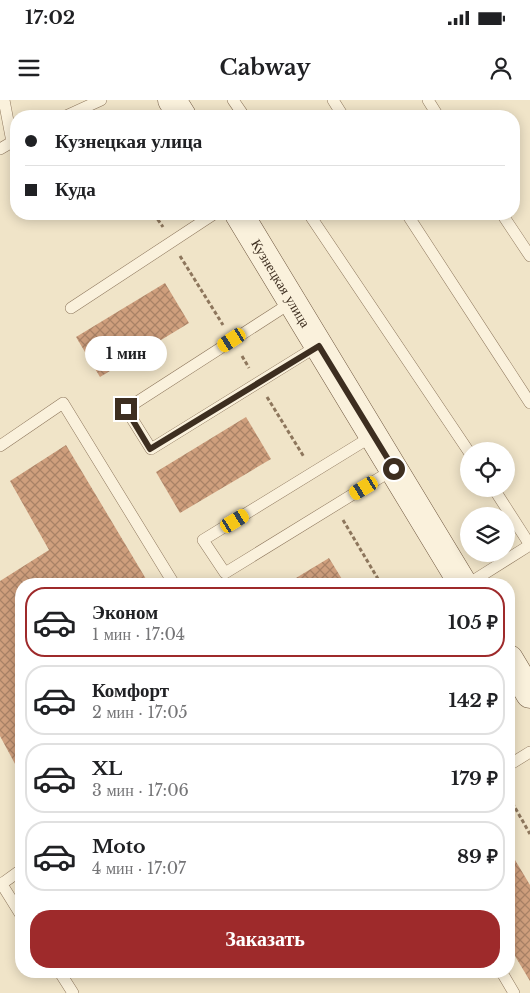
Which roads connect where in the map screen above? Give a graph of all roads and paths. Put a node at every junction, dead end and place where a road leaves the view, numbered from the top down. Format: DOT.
graph roads {
  1 [pos="4,100"];
  2 [pos="101,100"];
  3 [pos="79,110"];
  4 [pos="10,125"];
  5 [pos="205,220"];
  6 [pos="243,220"];
  7 [pos="313,220"];
  8 [pos="411,220"];
  9 [pos="506,220"];
  10 [pos="530,256"];
  11 [pos="292,302"];
  12 [pos="71,308"];
  13 [pos="319,346"];
  14 [pos="530,403"];
  15 [pos="374,435"];
  16 [pos="462,442"];
  17 [pos="0,446"];
  18 [pos="394,469"];
  19 [pos="499,497"];
  20 [pos="530,545"];
  21 [pos="170,578"];
  22 [pos="459,578"];
  23 [pos="478,578"];
  24 [pos="515,669"];
  25 [pos="530,694"];
  26 [pos="530,752"];
  27 [pos="515,761"];
  28 [pos="515,808"];
  29 [pos="530,834"];
  30 [pos="15,874"];
  31 [pos="0,884"];
  32 [pos="15,906"];
  33 [pos="63,978"];
  34 [pos="505,978"];
  35 [pos="73,993"];
  36 [pos="514,993"];
  1 -- 4 [label="lane"];
  2 -- 3 [label="lane"];
  5 -- 12 [label="lane"];
  6 -- 11 [label="main road, Кузнецкая улица"];
  7 -- 16 [label="lane"];
  8 -- 14 [label="lane"];
  9 -- 10 [label="lane"];
  11 -- 13 [label="main road, Кузнецкая улица"];
  11 -- 13 [label="lane"];
  13 -- 15 [label="main road, Кузнецкая улица"];
  15 -- 18 [label="main road, Кузнецкая улица"];
  15 -- 18 [label="lane"];
  17 -- 21 [label="lane"];
  18 -- 22 [label="main road, Кузнецкая улица"];
  19 -- 20 [label="lane"];
  20 -- 23 [label="lane"];
  24 -- 25 [label="main road"];
  26 -- 27 [label="lane"];
  28 -- 29 [label="path"];
  30 -- 31 [label="lane"];
  31 -- 32 [label="lane"];
  33 -- 35 [label="lane"];
  34 -- 36 [label="lane"];
}
